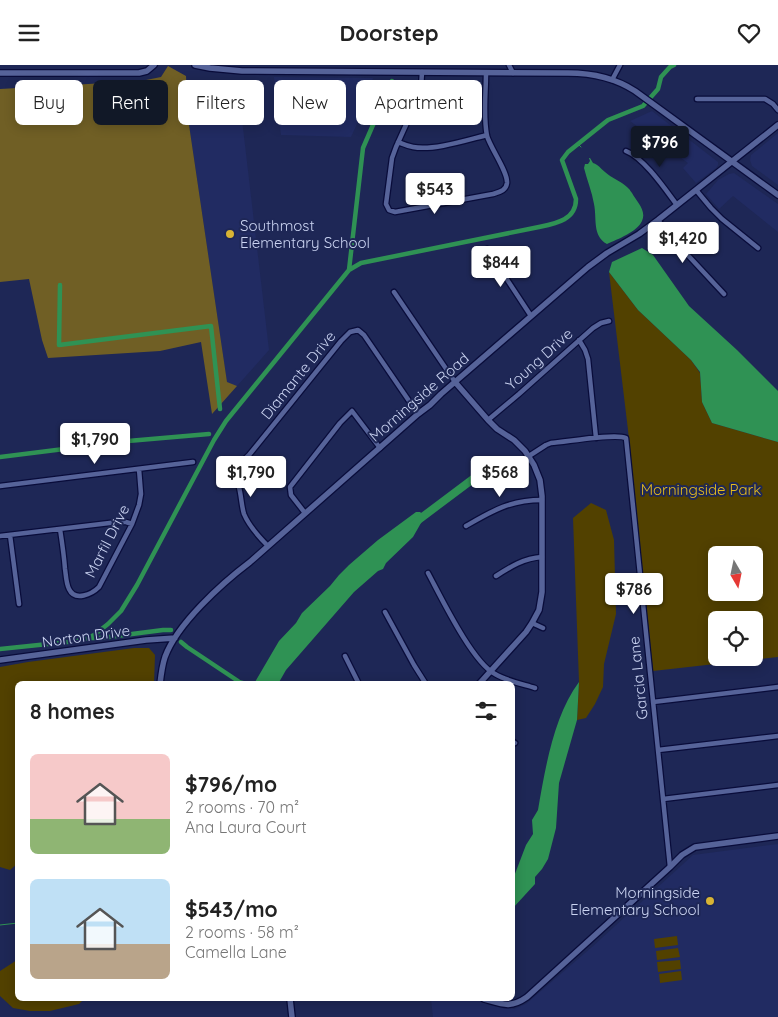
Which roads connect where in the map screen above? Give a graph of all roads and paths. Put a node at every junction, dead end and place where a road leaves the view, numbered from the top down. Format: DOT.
graph roads {
  1 [pos="154,65"];
  2 [pos="195,65"];
  3 [pos="456,65"];
  4 [pos="462,65"];
  5 [pos="509,65"];
  6 [pos="620,65"];
  7 [pos="256,68"];
  8 [pos="422,72"];
  9 [pos="459,72"];
  10 [pos="0,73"];
  11 [pos="486,73"];
  12 [pos="513,73"];
  13 [pos="612,79"];
  14 [pos="697,99"];
  15 [pos="778,110"];
  16 [pos="778,125"];
  17 [pos="487,135"];
  18 [pos="398,142"];
  19 [pos="626,151"];
  20 [pos="733,162"];
  21 [pos="696,190"];
  22 [pos="778,195"];
  23 [pos="677,205"];
  24 [pos="658,220"];
  25 [pos="758,248"];
  26 [pos="487,249"];
  27 [pos="394,292"];
  28 [pos="724,294"];
  29 [pos="531,316"];
  30 [pos="609,321"];
  31 [pos="579,340"];
  32 [pos="455,382"];
  33 [pos="418,415"];
  34 [pos="488,420"];
  35 [pos="596,438"];
  36 [pos="380,447"];
  37 [pos="529,456"];
  38 [pos="193,462"];
  39 [pos="220,465"];
  40 [pos="139,469"];
  41 [pos="230,473"];
  42 [pos="0,486"];
  43 [pos="542,500"];
  44 [pos="305,513"];
  45 [pos="132,524"];
  46 [pos="466,526"];
  47 [pos="60,529"];
  48 [pos="10,535"];
  49 [pos="0,536"];
  50 [pos="268,546"];
  51 [pos="542,557"];
  52 [pos="428,573"];
  53 [pos="496,575"];
  54 [pos="19,604"];
  55 [pos="385,612"];
  56 [pos="532,623"];
  57 [pos="543,629"];
  58 [pos="175,638"];
  59 [pos="344,656"];
  60 [pos="0,660"];
  61 [pos="490,671"];
  62 [pos="160,681"];
  63 [pos="357,681"];
  64 [pos="424,681"];
  65 [pos="482,681"];
  66 [pos="513,681"];
  67 [pos="515,682"];
  68 [pos="778,687"];
  69 [pos="535,688"];
  70 [pos="653,702"];
  71 [pos="778,735"];
  72 [pos="658,750"];
  73 [pos="778,785"];
  74 [pos="662,799"];
  75 [pos="778,836"];
  76 [pos="670,867"];
  77 [pos="290,1001"];
  78 [pos="492,1001"];
  79 [pos="292,1017"];
  1 -- 10 [label="street"];
  2 -- 7 [label="street"];
  3 -- 9 [label="street"];
  4 -- 9 [label="street"];
  5 -- 12 [label="street"];
  6 -- 13 [label="street"];
  7 -- 8 [label="street"];
  8 -- 9 [label="street"];
  8 -- 18 [label="street"];
  9 -- 11 [label="street"];
  11 -- 12 [label="street"];
  11 -- 17 [label="street"];
  12 -- 13 [label="street"];
  13 -- 20 [label="street"];
  14 -- 15 [label="street"];
  16 -- 20 [label="street, Morningside Road"];
  17 -- 18 [label="street"];
  17 -- 18 [label="street"];
  19 -- 23 [label="street"];
  20 -- 21 [label="street, Morningside Road"];
  20 -- 22 [label="street"];
  21 -- 23 [label="street, Morningside Road"];
  21 -- 25 [label="street"];
  23 -- 24 [label="street, Morningside Road"];
  24 -- 28 [label="street"];
  24 -- 29 [label="street, Morningside Road"];
  26 -- 29 [label="street"];
  27 -- 32 [label="street"];
  29 -- 32 [label="street, Morningside Road"];
  30 -- 31 [label="street, Young Drive"];
  31 -- 34 [label="street, Young Drive"];
  31 -- 35 [label="street"];
  32 -- 33 [label="street, Morningside Road"];
  32 -- 34 [label="street"];
  33 -- 36 [label="street, Morningside Road"];
  33 -- 41 [label="street, Diamante Drive"];
  34 -- 37 [label="street"];
  35 -- 37 [label="street, Garcia Lane"];
  35 -- 70 [label="street, Garcia Lane"];
  36 -- 44 [label="street, Morningside Road"];
  36 -- 44 [label="street"];
  37 -- 43 [label="street"];
  38 -- 40 [label="street"];
  39 -- 41 [label="street"];
  40 -- 42 [label="street"];
  40 -- 45 [label="street, Marfil Drive"];
  41 -- 50 [label="street"];
  43 -- 46 [label="street"];
  43 -- 51 [label="street"];
  44 -- 50 [label="street, Morningside Road"];
  45 -- 47 [label="street"];
  45 -- 47 [label="street, Marfil Drive"];
  47 -- 48 [label="street"];
  48 -- 49 [label="street"];
  48 -- 54 [label="street"];
  50 -- 58 [label="street, Morningside Road"];
  51 -- 53 [label="street"];
  51 -- 56 [label="street"];
  52 -- 61 [label="street"];
  55 -- 64 [label="street"];
  56 -- 57 [label="street"];
  56 -- 61 [label="street"];
  58 -- 60 [label="street, Norton Drive"];
  58 -- 62 [label="street, Morningside Road"];
  59 -- 63 [label="street"];
  61 -- 65 [label="street"];
  61 -- 66 [label="street"];
  67 -- 69 [label="street"];
  68 -- 70 [label="street"];
  70 -- 72 [label="street, Garcia Lane"];
  71 -- 72 [label="street"];
  72 -- 74 [label="street, Garcia Lane"];
  73 -- 74 [label="street"];
  74 -- 76 [label="street, Garcia Lane"];
  75 -- 76 [label="street"];
  76 -- 78 [label="street"];
  77 -- 79 [label="street"];
}
